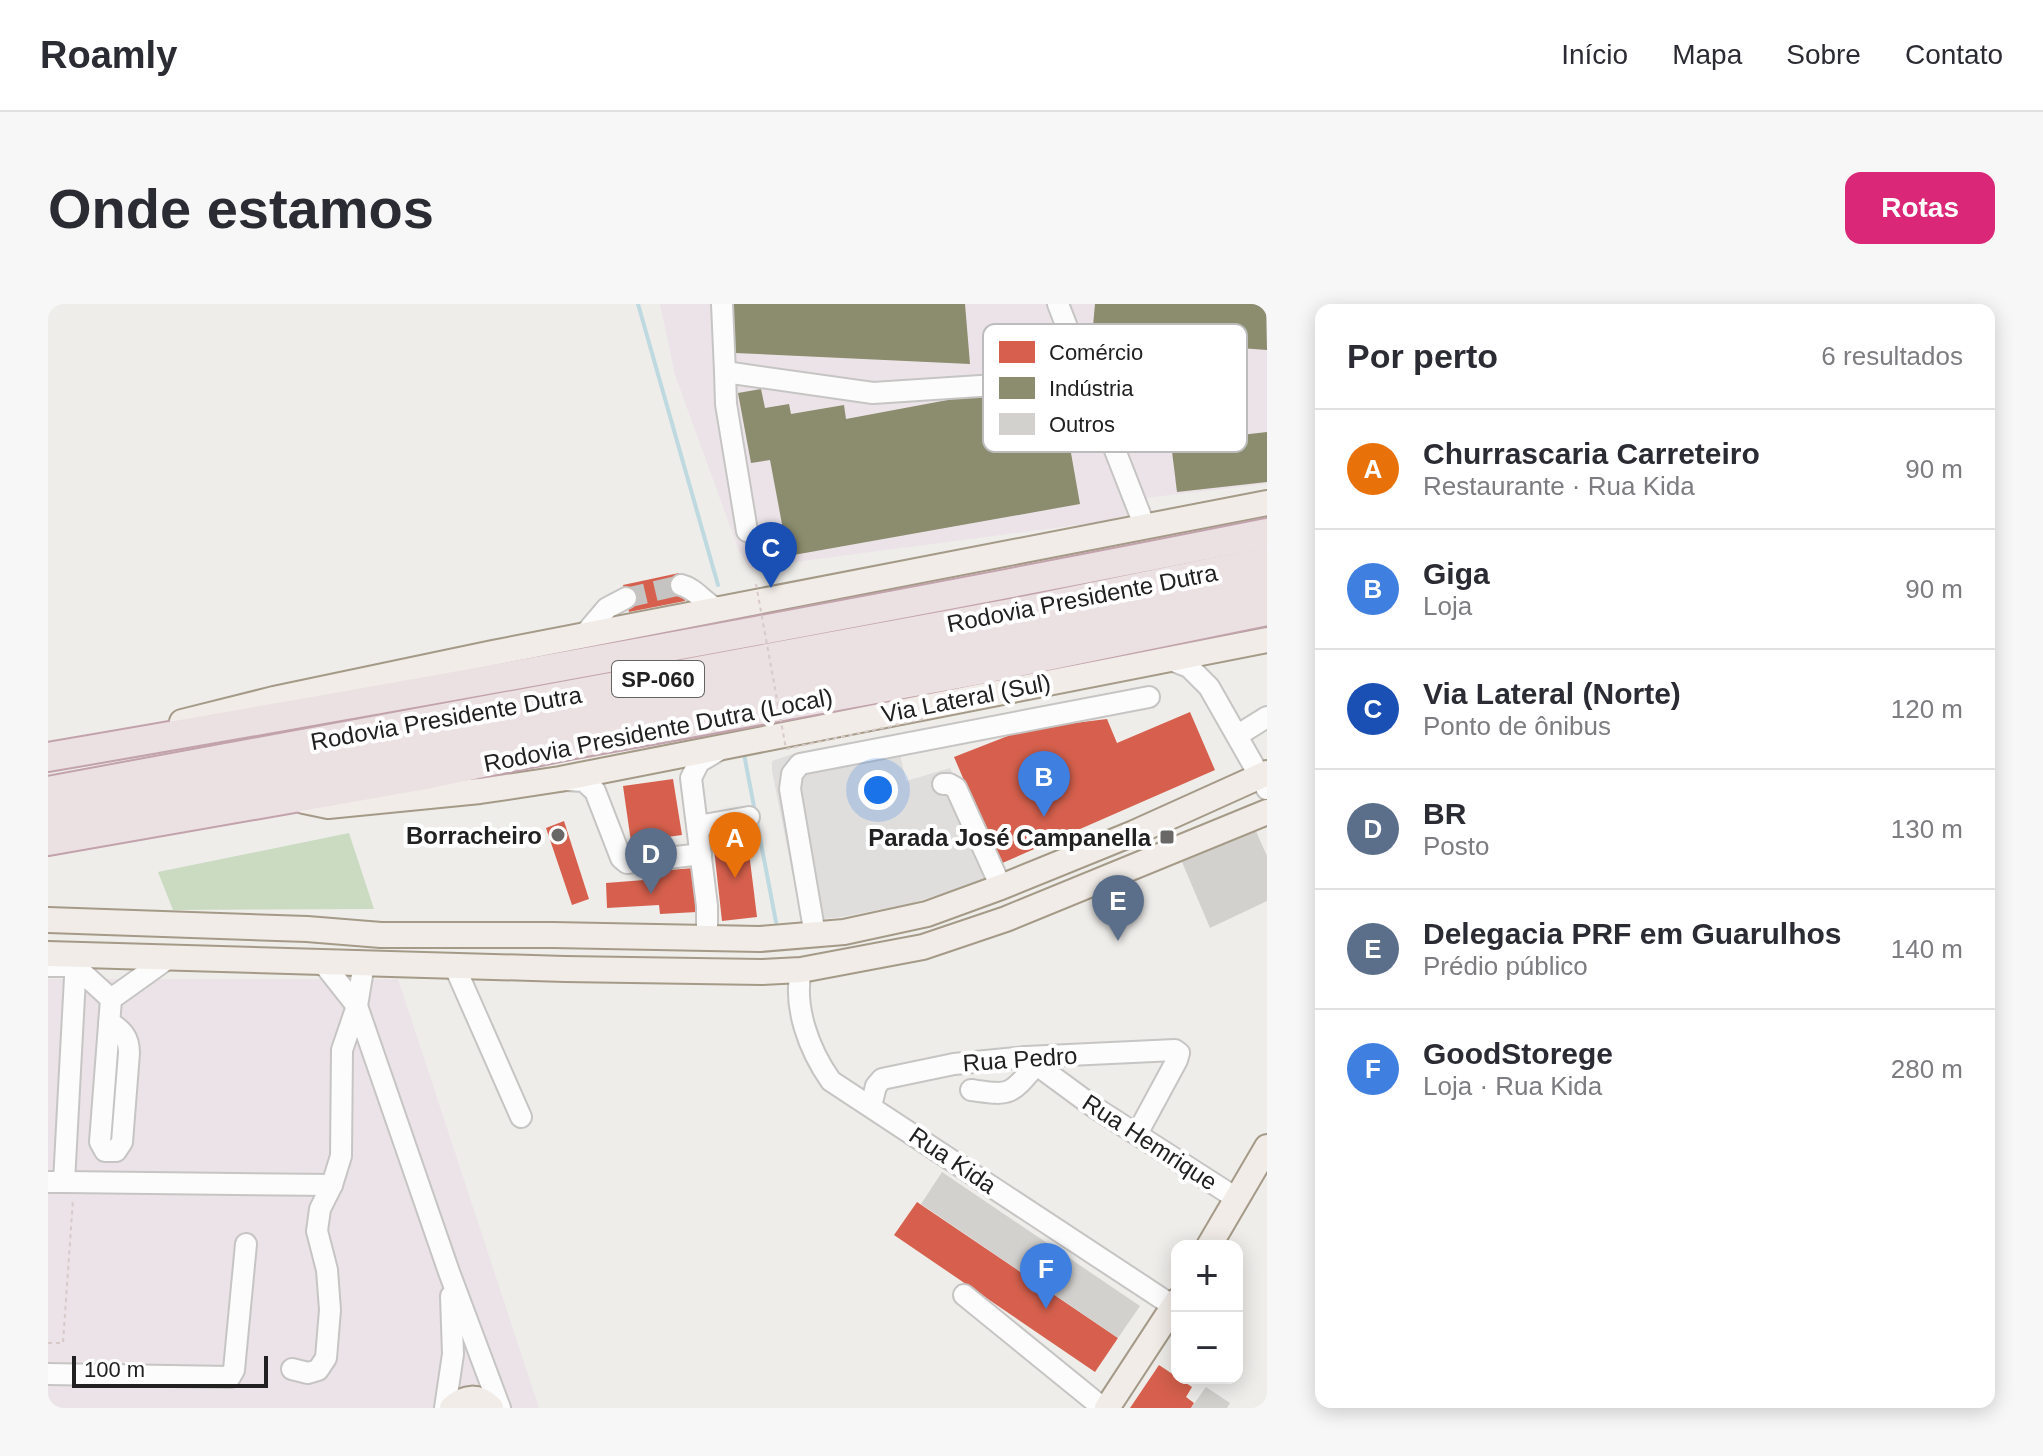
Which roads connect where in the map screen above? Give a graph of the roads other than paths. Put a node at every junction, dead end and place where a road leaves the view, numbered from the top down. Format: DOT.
graph roads {
  1 [pos="722,304"];
  2 [pos="1058,304"];
  3 [pos="1066,324"];
  4 [pos="725,372"];
  5 [pos="983,386"];
  6 [pos="1116,452"];
  7 [pos="1267,503"];
  8 [pos="1145,527"];
  9 [pos="747,531"];
  10 [pos="1267,533"];
  11 [pos="1267,561"];
  12 [pos="681,585"];
  13 [pos="1267,588"];
  14 [pos="626,598"];
  15 [pos="718,609"];
  16 [pos="1267,611"];
  17 [pos="584,635"];
  18 [pos="1267,640"];
  19 [pos="1208,652"];
  20 [pos="1168,659"];
  21 [pos="1209,687"];
  22 [pos="1149,697"];
  23 [pos="1267,717"];
  24 [pos="1238,735"];
  25 [pos="730,744"];
  26 [pos="48,756"];
  27 [pos="560,779"];
  28 [pos="1265,779"];
  29 [pos="943,784"];
  30 [pos="48,791"];
  31 [pos="285,798"];
  32 [pos="1267,812"];
  33 [pos="48,815"];
  34 [pos="749,817"];
  35 [pos="698,826"];
  36 [pos="48,841"];
  37 [pos="701,854"];
  38 [pos="1001,887"];
  39 [pos="48,920"];
  40 [pos="307,929"];
  41 [pos="860,929"];
  42 [pos="715,934"];
  43 [pos="553,935"];
  44 [pos="815,935"];
  45 [pos="48,954"];
  46 [pos="167,959"];
  47 [pos="76,961"];
  48 [pos="313,962"];
  49 [pos="364,963"];
  50 [pos="454,965"];
  51 [pos="48,966"];
  52 [pos="565,969"];
  53 [pos="801,970"];
  54 [pos="111,999"];
  55 [pos="357,1006"];
  56 [pos="1030,1061"];
  57 [pos="971,1090"];
  58 [pos="871,1106"];
  59 [pos="521,1117"];
  60 [pos="1137,1134"];
  61 [pos="1267,1147"];
  62 [pos="62,1182"];
  63 [pos="109,1184"];
  64 [pos="332,1185"];
  65 [pos="1236,1198"];
  66 [pos="1212,1240"];
  67 [pos="246,1244"];
  68 [pos="449,1272"];
  69 [pos="964,1295"];
  70 [pos="1171,1301"];
  71 [pos="1171,1310"];
  72 [pos="292,1369"];
  73 [pos="48,1374"];
  74 [pos="445,1408"];
  75 [pos="452,1408"];
  76 [pos="491,1408"];
  77 [pos="500,1408"];
  78 [pos="1105,1408"];
  1 -- 4 [label="street"];
  2 -- 3 [label="street"];
  4 -- 5 [label="street"];
  4 -- 9 [label="street"];
  6 -- 8 [label="street"];
  7 -- 8 [label="main road"];
  8 -- 15 [label="main road"];
  10 -- 26 [label="highway, Rodovia Presidente Dutra / SP-060"];
  11 -- 30 [label="highway, Rodovia Presidente Dutra / SP-060"];
  12 -- 15 [label="street"];
  13 -- 33 [label="highway, Rodovia Presidente Dutra / SP-060"];
  14 -- 17 [label="street"];
  15 -- 17 [label="main road"];
  16 -- 31 [label="highway, Rodovia Presidente Dutra (Local) / SP-060"];
  17 -- 26 [label="main road"];
  18 -- 19 [label="main road, Via Lateral (Sul)"];
  19 -- 20 [label="main road, Via Lateral (Sul)"];
  19 -- 21 [label="street"];
  20 -- 21 [label="street"];
  20 -- 25 [label="main road, Via Lateral (Sul)"];
  21 -- 24 [label="street"];
  22 -- 44 [label="street"];
  23 -- 24 [label="street"];
  24 -- 28 [label="street"];
  25 -- 27 [label="main road, Via Lateral (Sul)"];
  25 -- 35 [label="street"];
  27 -- 31 [label="main road, Via Lateral (Sul)"];
  27 -- 37 [label="street"];
  28 -- 38 [label="main road"];
  29 -- 38 [label="street"];
  31 -- 36 [label="highway, Rodovia Presidente Dutra (Local) / SP-060"];
  32 -- 53 [label="main road"];
  34 -- 35 [label="street"];
  35 -- 37 [label="street"];
  37 -- 42 [label="street"];
  38 -- 41 [label="main road"];
  39 -- 40 [label="main road"];
  40 -- 43 [label="main road"];
  40 -- 48 [label="main road"];
  41 -- 44 [label="main road"];
  41 -- 53 [label="main road"];
  42 -- 43 [label="main road"];
  42 -- 44 [label="main road"];
  43 -- 52 [label="main road"];
  45 -- 47 [label="main road"];
  46 -- 47 [label="main road"];
  46 -- 48 [label="main road"];
  46 -- 54 [label="street"];
  47 -- 51 [label="street"];
  47 -- 54 [label="street"];
  47 -- 62 [label="street"];
  48 -- 49 [label="main road"];
  48 -- 55 [label="street"];
  49 -- 50 [label="main road"];
  49 -- 55 [label="street"];
  50 -- 52 [label="main road"];
  50 -- 59 [label="street"];
  52 -- 53 [label="main road"];
  53 -- 58 [label="street, Rua Kida"];
  54 -- 63 [label="street"];
  55 -- 64 [label="street"];
  55 -- 68 [label="street"];
  56 -- 57 [label="street"];
  56 -- 58 [label="street, Rua Pedro"];
  56 -- 60 [label="street, Rua Hemrique"];
  56 -- 60 [label="street, Rua Pedro"];
  58 -- 70 [label="street, Rua Kida"];
  60 -- 65 [label="street, Rua Hemrique"];
  61 -- 65 [label="main road"];
  62 -- 63 [label="street"];
  63 -- 64 [label="street"];
  64 -- 72 [label="street"];
  65 -- 66 [label="main road"];
  67 -- 73 [label="street"];
  68 -- 74 [label="street"];
  68 -- 77 [label="street"];
  69 -- 78 [label="street"];
  71 -- 78 [label="main road"];
  75 -- 76 [label="main road"];
}
